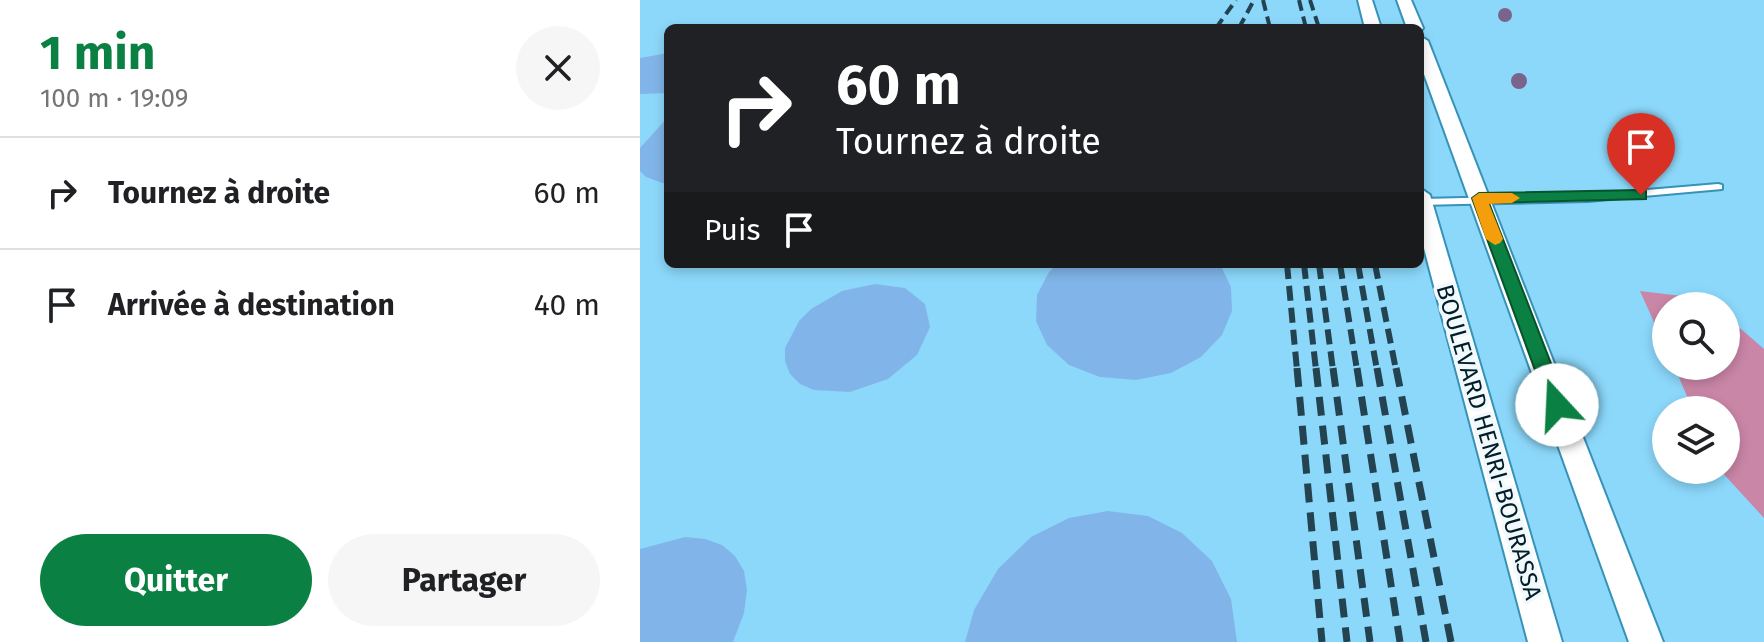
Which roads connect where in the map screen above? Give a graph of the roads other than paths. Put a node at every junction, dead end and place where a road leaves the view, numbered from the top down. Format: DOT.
graph roads {
  1 [pos="1365,0"];
  2 [pos="1404,0"];
  3 [pos="1372,24"];
  4 [pos="1413,24"];
  5 [pos="1424,52"];
  6 [pos="1718,187"];
  7 [pos="1479,198"];
  8 [pos="1424,199"];
  9 [pos="1424,210"];
  10 [pos="1545,642"];
  11 [pos="1646,642"];
  1 -- 3 [label="street"];
  2 -- 4 [label="street"];
  5 -- 7 [label="street"];
  6 -- 7 [label="lane"];
  7 -- 8 [label="lane"];
  7 -- 11 [label="street"];
  9 -- 10 [label="street, BOULEVARD HENRI-BOURASSA"];
}
